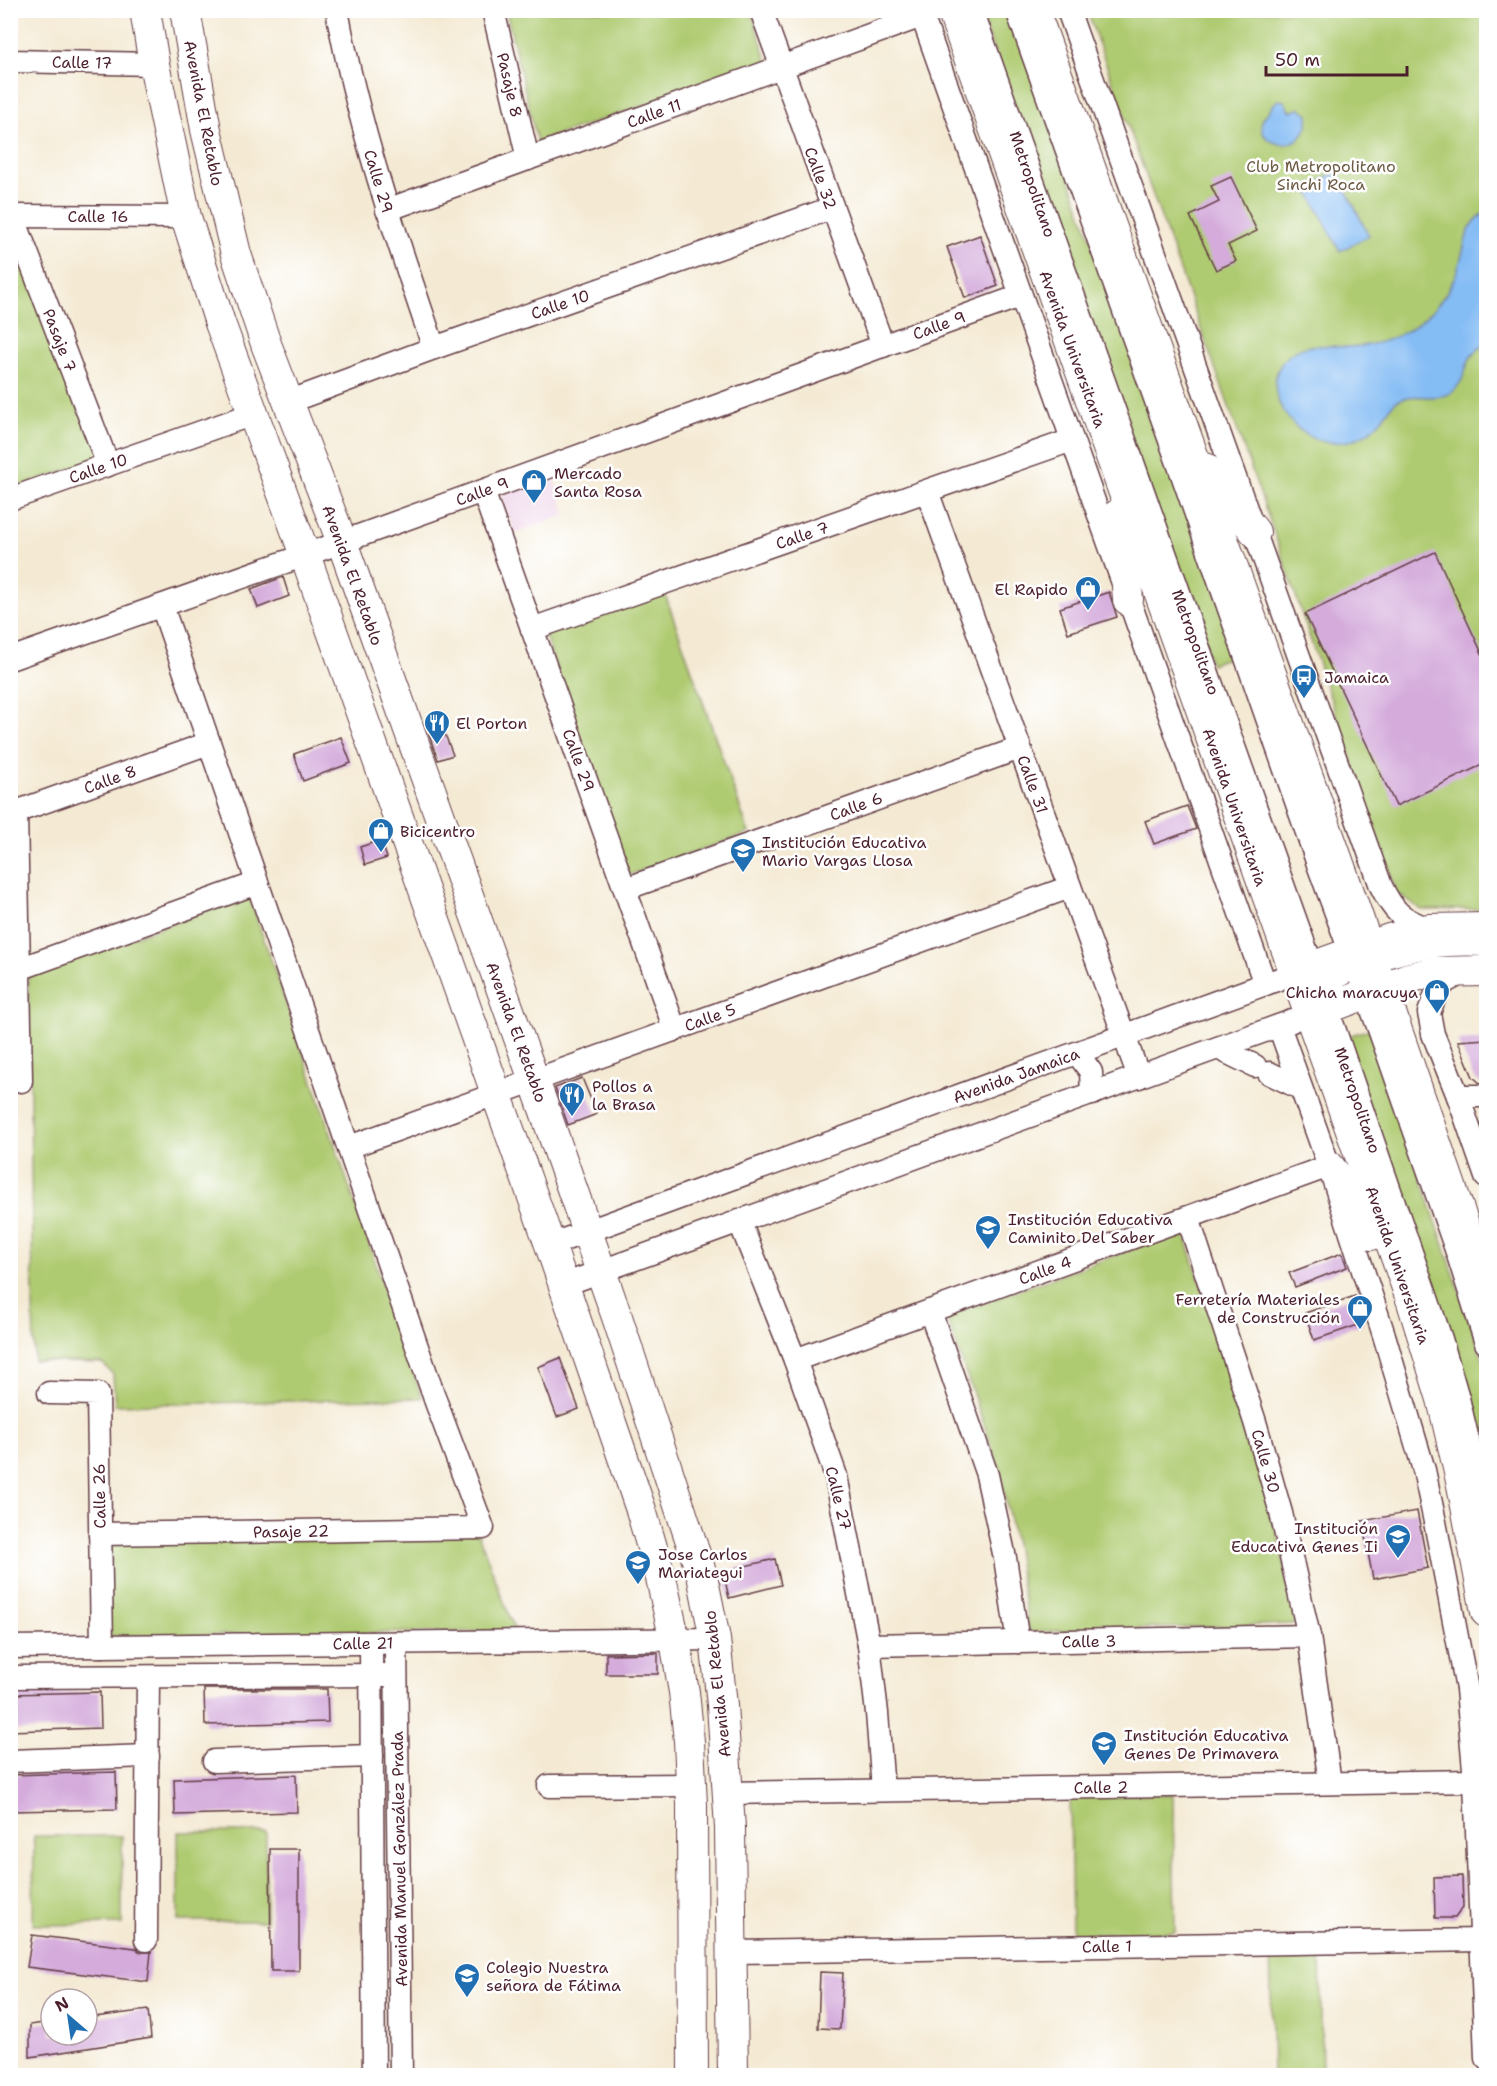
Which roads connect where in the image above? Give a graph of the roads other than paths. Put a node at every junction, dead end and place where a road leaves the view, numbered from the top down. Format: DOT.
graph roads {
  1 [pos="146,10"];
  2 [pos="185,10"];
  3 [pos="337,10"];
  4 [pos="493,10"];
  5 [pos="761,10"];
  6 [pos="952,10"];
  7 [pos="972,10"];
  8 [pos="1017,10"];
  9 [pos="1034,10"];
  10 [pos="1068,10"];
  11 [pos="921,13"];
  12 [pos="10,61"];
  13 [pos="154,64"];
  14 [pos="781,67"];
  15 [pos="528,159"];
  16 [pos="832,208"];
  17 [pos="387,210"];
  18 [pos="12,216"];
  19 [pos="186,216"];
  20 [pos="1020,296"];
  21 [pos="882,346"];
  22 [pos="434,348"];
  23 [pos="288,402"];
  24 [pos="253,414"];
  25 [pos="1072,440"];
  26 [pos="1191,450"];
  27 [pos="1111,456"];
  28 [pos="108,465"];
  29 [pos="483,491"];
  30 [pos="927,491"];
  31 [pos="10,499"];
  32 [pos="1255,532"];
  33 [pos="342,542"];
  34 [pos="305,555"];
  35 [pos="1128,600"];
  36 [pos="162,606"];
  37 [pos="532,629"];
  38 [pos="10,659"];
  39 [pos="209,743"];
  40 [pos="1020,748"];
  41 [pos="14,813"];
  42 [pos="257,883"];
  43 [pos="1070,887"];
  44 [pos="625,889"];
  45 [pos="1486,928"];
  46 [pos="1428,929"];
  47 [pos="1486,945"];
  48 [pos="1366,968"];
  49 [pos="19,969"];
  50 [pos="1303,970"];
  51 [pos="1476,971"];
  52 [pos="1265,984"];
  53 [pos="1320,1007"];
  54 [pos="1279,1026"];
  55 [pos="675,1030"];
  56 [pos="1124,1035"];
  57 [pos="1218,1048"];
  58 [pos="1077,1053"];
  59 [pos="1139,1077"];
  60 [pos="534,1080"];
  61 [pos="21,1081"];
  62 [pos="1300,1088"];
  63 [pos="497,1094"];
  64 [pos="1092,1094"];
  65 [pos="1458,1096"];
  66 [pos="1486,1096"];
  67 [pos="349,1147"];
  68 [pos="1329,1166"];
  69 [pos="1486,1177"];
  70 [pos="1188,1218"];
  71 [pos="739,1220"];
  72 [pos="587,1232"];
  73 [pos="550,1245"];
  74 [pos="600,1271"];
  75 [pos="563,1285"];
  76 [pos="1486,1288"];
  77 [pos="1412,1302"];
  78 [pos="930,1311"];
  79 [pos="1486,1343"];
  80 [pos="795,1360"];
  81 [pos="50,1393"];
  82 [pos="1486,1516"];
  83 [pos="100,1534"];
  84 [pos="1486,1612"];
  85 [pos="1309,1636"];
  86 [pos="715,1639"];
  87 [pos="675,1641"];
  88 [pos="1018,1642"];
  89 [pos="371,1643"];
  90 [pos="396,1643"];
  91 [pos="869,1645"];
  92 [pos="102,1646"];
  93 [pos="10,1647"];
  94 [pos="396,1674"];
  95 [pos="371,1676"];
  96 [pos="10,1677"];
  97 [pos="148,1677"];
  98 [pos="148,1756"];
  99 [pos="372,1756"];
  100 [pos="10,1761"];
  101 [pos="214,1761"];
  102 [pos="1475,1781"];
  103 [pos="1330,1783"];
  104 [pos="691,1785"];
  105 [pos="549,1786"];
  106 [pos="884,1790"];
  107 [pos="728,1793"];
  108 [pos="146,1940"];
  109 [pos="1483,1940"];
  110 [pos="732,1952"];
  111 [pos="1486,2058"];
  112 [pos="406,2067"];
  113 [pos="374,2076"];
  114 [pos="693,2076"];
  115 [pos="733,2076"];
  1 -- 13 [label="main road, Avenida El Retablo"];
  2 -- 23 [label="main road, Avenida El Retablo"];
  3 -- 17 [label="street, Calle 29"];
  4 -- 15 [label="street, Pasaje 8"];
  5 -- 14 [label="street, Calle 32"];
  6 -- 27 [label="main road, Avenida Universitaria"];
  7 -- 50 [label="street, Metropolitano"];
  8 -- 48 [label="street"];
  9 -- 26 [label="main road"];
  10 -- 32 [label="street"];
  11 -- 14 [label="street, Calle 11"];
  11 -- 20 [label="street, Avenida Universitaria"];
  12 -- 13 [label="street, Calle 17"];
  13 -- 19 [label="main road, Avenida El Retablo"];
  14 -- 15 [label="street, Calle 11"];
  14 -- 16 [label="street, Calle 32"];
  15 -- 17 [label="street, Calle 11"];
  16 -- 21 [label="street, Calle 32"];
  16 -- 22 [label="street, Calle 10"];
  17 -- 22 [label="street, Calle 29"];
  18 -- 19 [label="street, Calle 16"];
  18 -- 28 [label="street, Pasaje 7"];
  19 -- 24 [label="main road, Avenida El Retablo"];
  20 -- 21 [label="street, Calle 9"];
  20 -- 25 [label="street, Avenida Universitaria"];
  21 -- 29 [label="street, Calle 9"];
  22 -- 23 [label="street, Calle 10"];
  23 -- 33 [label="main road, Avenida El Retablo"];
  24 -- 28 [label="street, Calle 10"];
  24 -- 34 [label="main road, Avenida El Retablo"];
  25 -- 30 [label="street, Calle 7"];
  25 -- 35 [label="street, Avenida Universitaria"];
  26 -- 32 [label="main road"];
  26 -- 48 [label="main road"];
  27 -- 35 [label="main road"];
  27 -- 50 [label="main road, Avenida Universitaria"];
  28 -- 31 [label="street, Calle 10"];
  29 -- 33 [label="street, Calle 9"];
  29 -- 37 [label="street, Calle 29"];
  30 -- 37 [label="street, Calle 7"];
  30 -- 40 [label="street, Calle 31"];
  32 -- 46 [label="street"];
  33 -- 34 [label="street, Calle 9"];
  33 -- 60 [label="main road, Avenida El Retablo"];
  34 -- 36 [label="street, Calle 9"];
  34 -- 63 [label="main road, Avenida El Retablo"];
  35 -- 52 [label="street, Avenida Universitaria"];
  36 -- 38 [label="street, Calle 9"];
  36 -- 39 [label="street"];
  37 -- 44 [label="street, Calle 29"];
  39 -- 41 [label="street, Calle 8"];
  39 -- 42 [label="street"];
  40 -- 43 [label="street, Calle 31"];
  40 -- 44 [label="street, Calle 6"];
  41 -- 49 [label="street"];
  42 -- 49 [label="street"];
  42 -- 67 [label="street"];
  43 -- 55 [label="street, Calle 5"];
  43 -- 56 [label="street, Calle 31"];
  44 -- 55 [label="street, Calle 29"];
  45 -- 46 [label="main road, Avenida Jamaica"];
  46 -- 48 [label="main road, Avenida Jamaica"];
  47 -- 48 [label="street"];
  48 -- 50 [label="main road, Avenida Jamaica"];
  48 -- 51 [label="main road, Avenida Jamaica"];
  48 -- 53 [label="main road, Avenida Jamaica"];
  48 -- 76 [label="main road"];
  48 -- 79 [label="street"];
  49 -- 61 [label="street"];
  50 -- 52 [label="street, Avenida Jamaica"];
  50 -- 53 [label="main road, Avenida Universitaria"];
  51 -- 65 [label="street"];
  52 -- 56 [label="street, Avenida Jamaica"];
  53 -- 54 [label="street, Avenida Jamaica"];
  53 -- 77 [label="main road, Avenida Universitaria"];
  53 -- 82 [label="street, Metropolitano"];
  54 -- 57 [label="street, Avenida Jamaica"];
  54 -- 62 [label="street, Avenida Universitaria"];
  55 -- 60 [label="street, Calle 5"];
  56 -- 58 [label="street, Avenida Jamaica"];
  56 -- 59 [label="street, Calle 31"];
  57 -- 59 [label="street, Avenida Jamaica"];
  57 -- 62 [label="street"];
  58 -- 64 [label="street"];
  58 -- 72 [label="street, Avenida Jamaica"];
  59 -- 64 [label="street, Avenida Jamaica"];
  60 -- 63 [label="street, Calle 5"];
  60 -- 72 [label="main road, Avenida El Retablo"];
  62 -- 68 [label="street, Avenida Universitaria"];
  63 -- 67 [label="street, Calle 5"];
  63 -- 73 [label="main road, Avenida El Retablo"];
  64 -- 71 [label="street, Avenida Jamaica"];
  65 -- 66 [label="street"];
  65 -- 69 [label="street"];
  67 -- 83 [label="street, Pasaje 22"];
  68 -- 70 [label="street, Calle 4"];
  68 -- 77 [label="main road"];
  68 -- 102 [label="street, Avenida Universitaria"];
  70 -- 78 [label="street, Calle 4"];
  70 -- 85 [label="street, Calle 30"];
  71 -- 74 [label="street, Avenida Jamaica"];
  71 -- 80 [label="street, Calle 27"];
  72 -- 73 [label="street, Avenida Jamaica"];
  72 -- 74 [label="main road, Avenida El Retablo"];
  73 -- 75 [label="main road, Avenida El Retablo"];
  74 -- 75 [label="street, Avenida Jamaica"];
  74 -- 86 [label="main road, Avenida El Retablo"];
  75 -- 87 [label="main road, Avenida El Retablo"];
  77 -- 84 [label="main road, Avenida Universitaria"];
  78 -- 80 [label="street, Calle 4"];
  78 -- 88 [label="street"];
  80 -- 91 [label="street, Calle 27"];
  81 -- 83 [label="street, Calle 26"];
  83 -- 92 [label="street, Calle 26"];
  85 -- 88 [label="street, Calle 3"];
  85 -- 103 [label="street, Calle 30"];
  86 -- 87 [label="street, Calle 21"];
  86 -- 107 [label="main road, Avenida El Retablo"];
  87 -- 90 [label="street, Calle 21"];
  87 -- 104 [label="main road, Avenida El Retablo"];
  88 -- 91 [label="street, Calle 3"];
  89 -- 90 [label="street, Calle 21"];
  89 -- 92 [label="street, Calle 21"];
  89 -- 95 [label="street, Avenida Manuel González Prada"];
  90 -- 94 [label="street, Avenida Manuel González Prada"];
  91 -- 106 [label="street, Calle 27"];
  92 -- 93 [label="street, Calle 21"];
  94 -- 95 [label="street, Calle 21"];
  94 -- 112 [label="street, Avenida Manuel González Prada"];
  95 -- 97 [label="street, Calle 21"];
  95 -- 99 [label="street, Avenida Manuel González Prada"];
  96 -- 97 [label="street, Calle 21"];
  97 -- 98 [label="street"];
  98 -- 100 [label="street"];
  98 -- 108 [label="street"];
  99 -- 101 [label="street"];
  99 -- 113 [label="street, Avenida Manuel González Prada"];
  102 -- 103 [label="street, Calle 2"];
  102 -- 109 [label="street, Avenida Universitaria"];
  103 -- 106 [label="street, Calle 2"];
  104 -- 105 [label="street"];
  104 -- 114 [label="main road, Avenida El Retablo"];
  106 -- 107 [label="street, Calle 2"];
  107 -- 110 [label="main road, Avenida El Retablo"];
  109 -- 110 [label="street, Calle 1"];
  109 -- 111 [label="street, Avenida Universitaria"];
  110 -- 115 [label="main road, Avenida El Retablo"];
}
